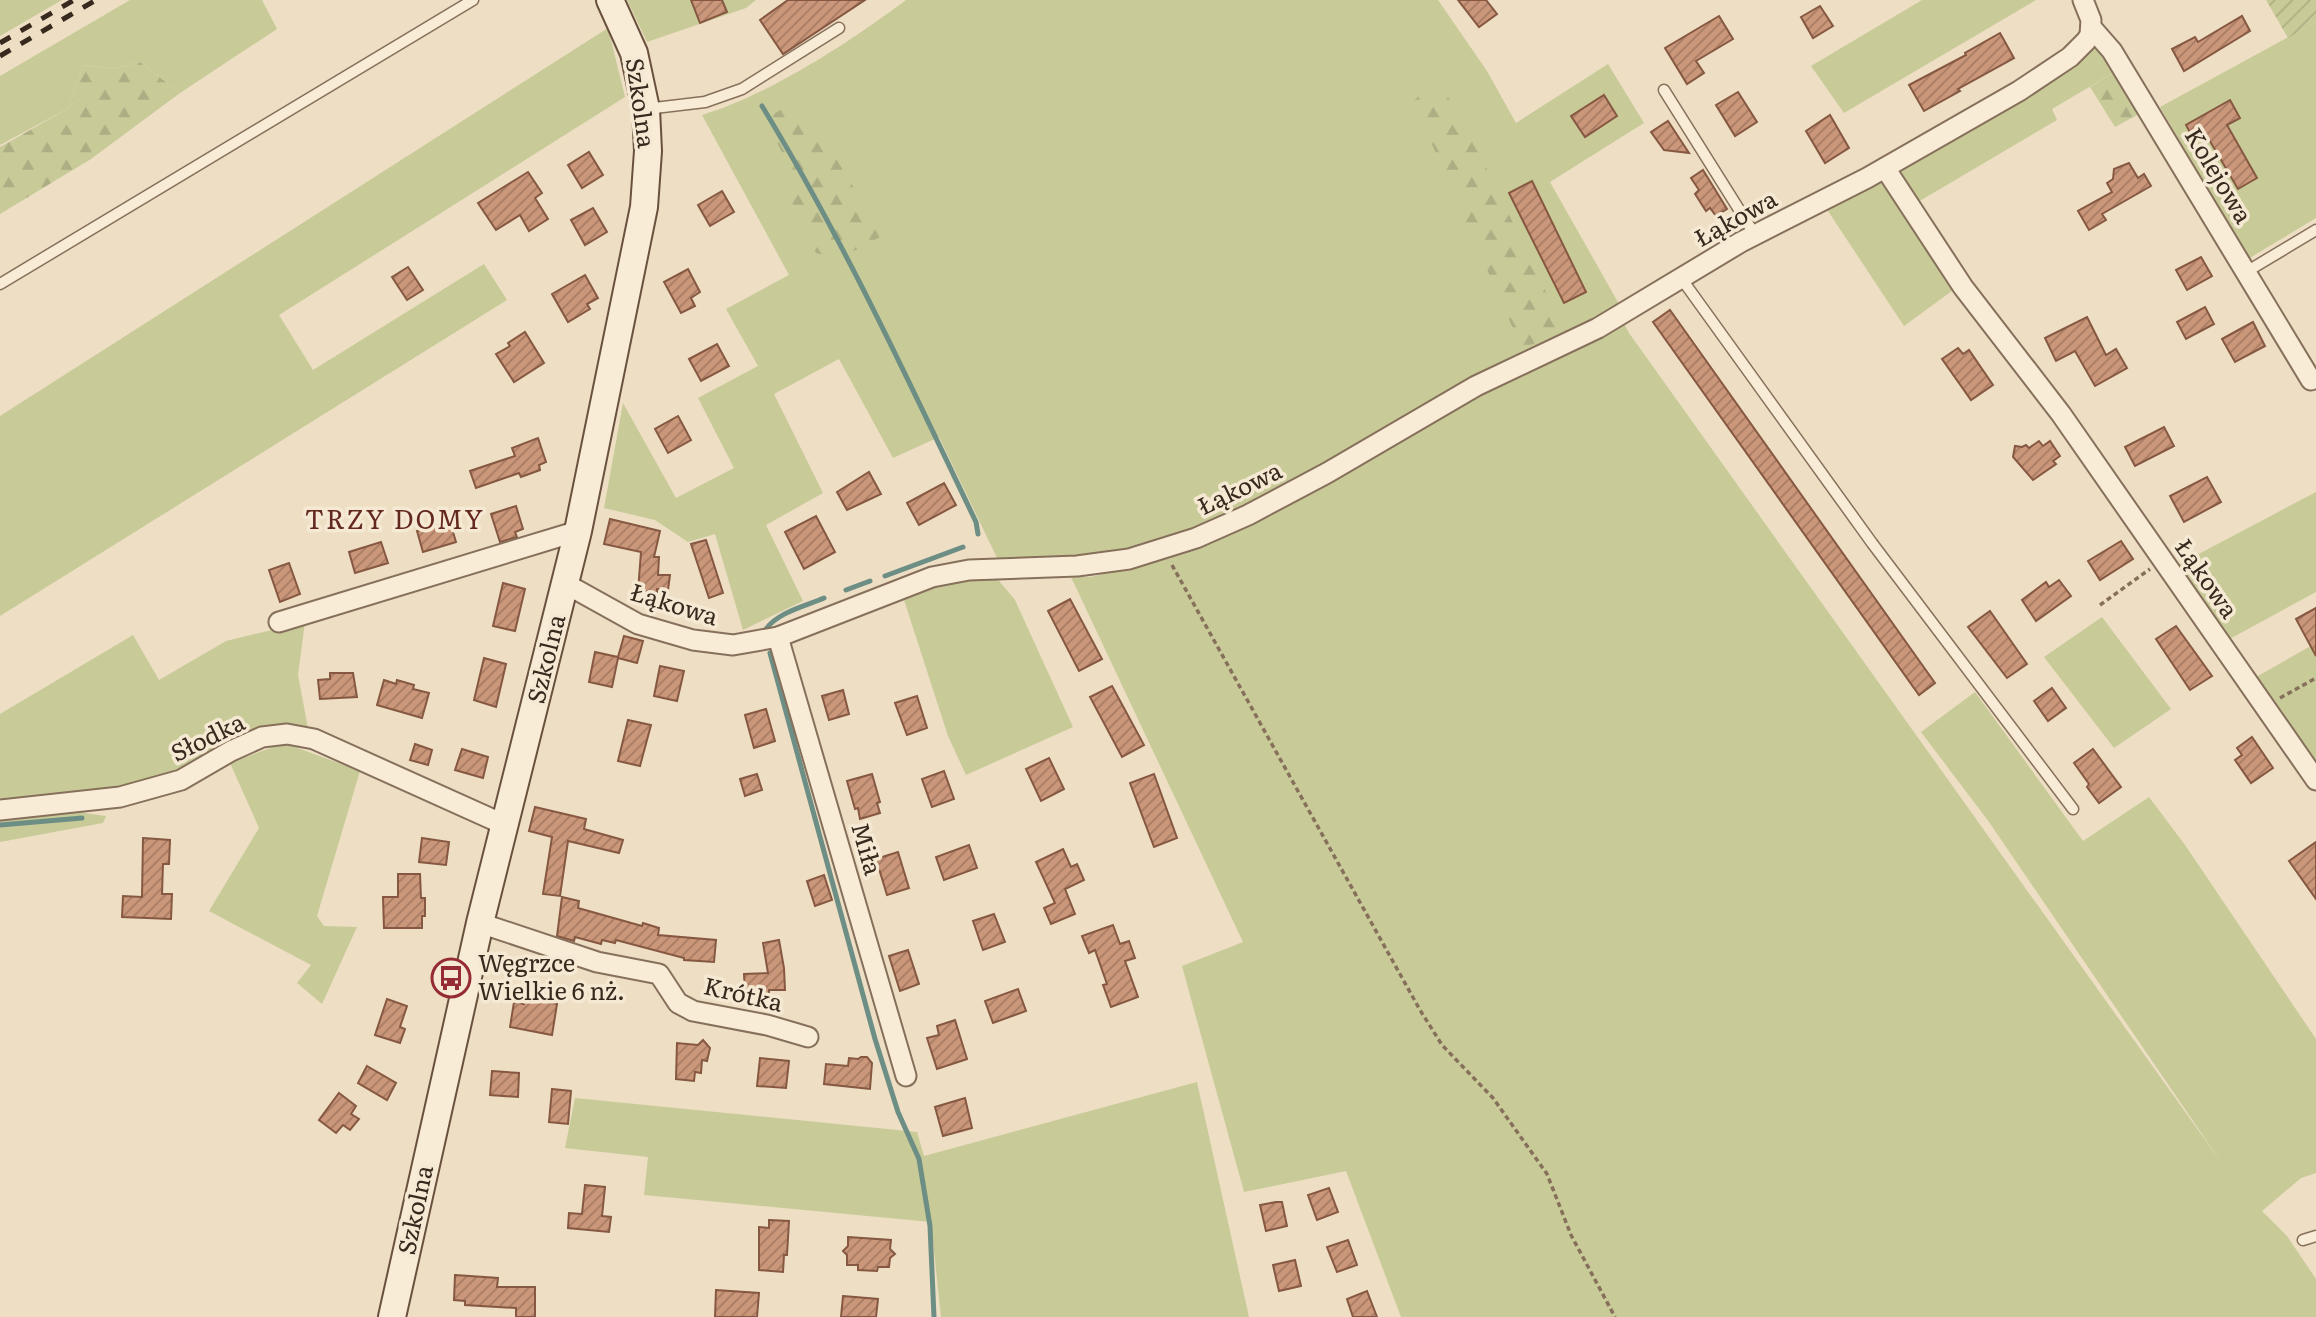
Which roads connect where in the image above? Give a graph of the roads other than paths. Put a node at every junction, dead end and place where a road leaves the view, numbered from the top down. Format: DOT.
graph roads {
  1 [pos="473,0"];
  2 [pos="610,0"];
  3 [pos="2083,0"];
  4 [pos="2091,27"];
  5 [pos="839,28"];
  6 [pos="1664,90"];
  7 [pos="646,109"];
  8 [pos="1885,168"];
  9 [pos="2316,230"];
  10 [pos="1755,235"];
  11 [pos="2246,272"];
  12 [pos="1681,278"];
  13 [pos="0,284"];
  14 [pos="2311,380"];
  15 [pos="578,531"];
  16 [pos="566,584"];
  17 [pos="279,622"];
  18 [pos="778,637"];
  19 [pos="2316,779"];
  20 [pos="2073,809"];
  21 [pos="0,810"];
  22 [pos="505,825"];
  23 [pos="480,923"];
  24 [pos="808,1037"];
  25 [pos="906,1076"];
  26 [pos="2316,1236"];
  27 [pos="2303,1240"];
  28 [pos="393,1317"];
  1 -- 13 [label="lane"];
  2 -- 7 [label="street, Szkolna"];
  3 -- 4 [label="street, Kolejowa"];
  4 -- 8 [label="street, Łąkowa"];
  4 -- 11 [label="street, Kolejowa"];
  5 -- 7 [label="lane"];
  6 -- 10 [label="lane"];
  7 -- 15 [label="street, Szkolna"];
  8 -- 10 [label="street, Łąkowa"];
  8 -- 19 [label="street, Łąkowa"];
  9 -- 11 [label="lane"];
  10 -- 12 [label="street, Łąkowa"];
  11 -- 14 [label="street, Kolejowa"];
  12 -- 18 [label="street, Łąkowa"];
  12 -- 20 [label="lane"];
  15 -- 16 [label="street, Szkolna"];
  15 -- 17 [label="street"];
  16 -- 18 [label="street, Łąkowa"];
  16 -- 22 [label="street, Szkolna"];
  18 -- 25 [label="street, Miła"];
  21 -- 22 [label="street, Słodka"];
  22 -- 23 [label="street, Szkolna"];
  23 -- 24 [label="street, Krótka"];
  23 -- 28 [label="street, Szkolna"];
  26 -- 27 [label="lane"];
}
